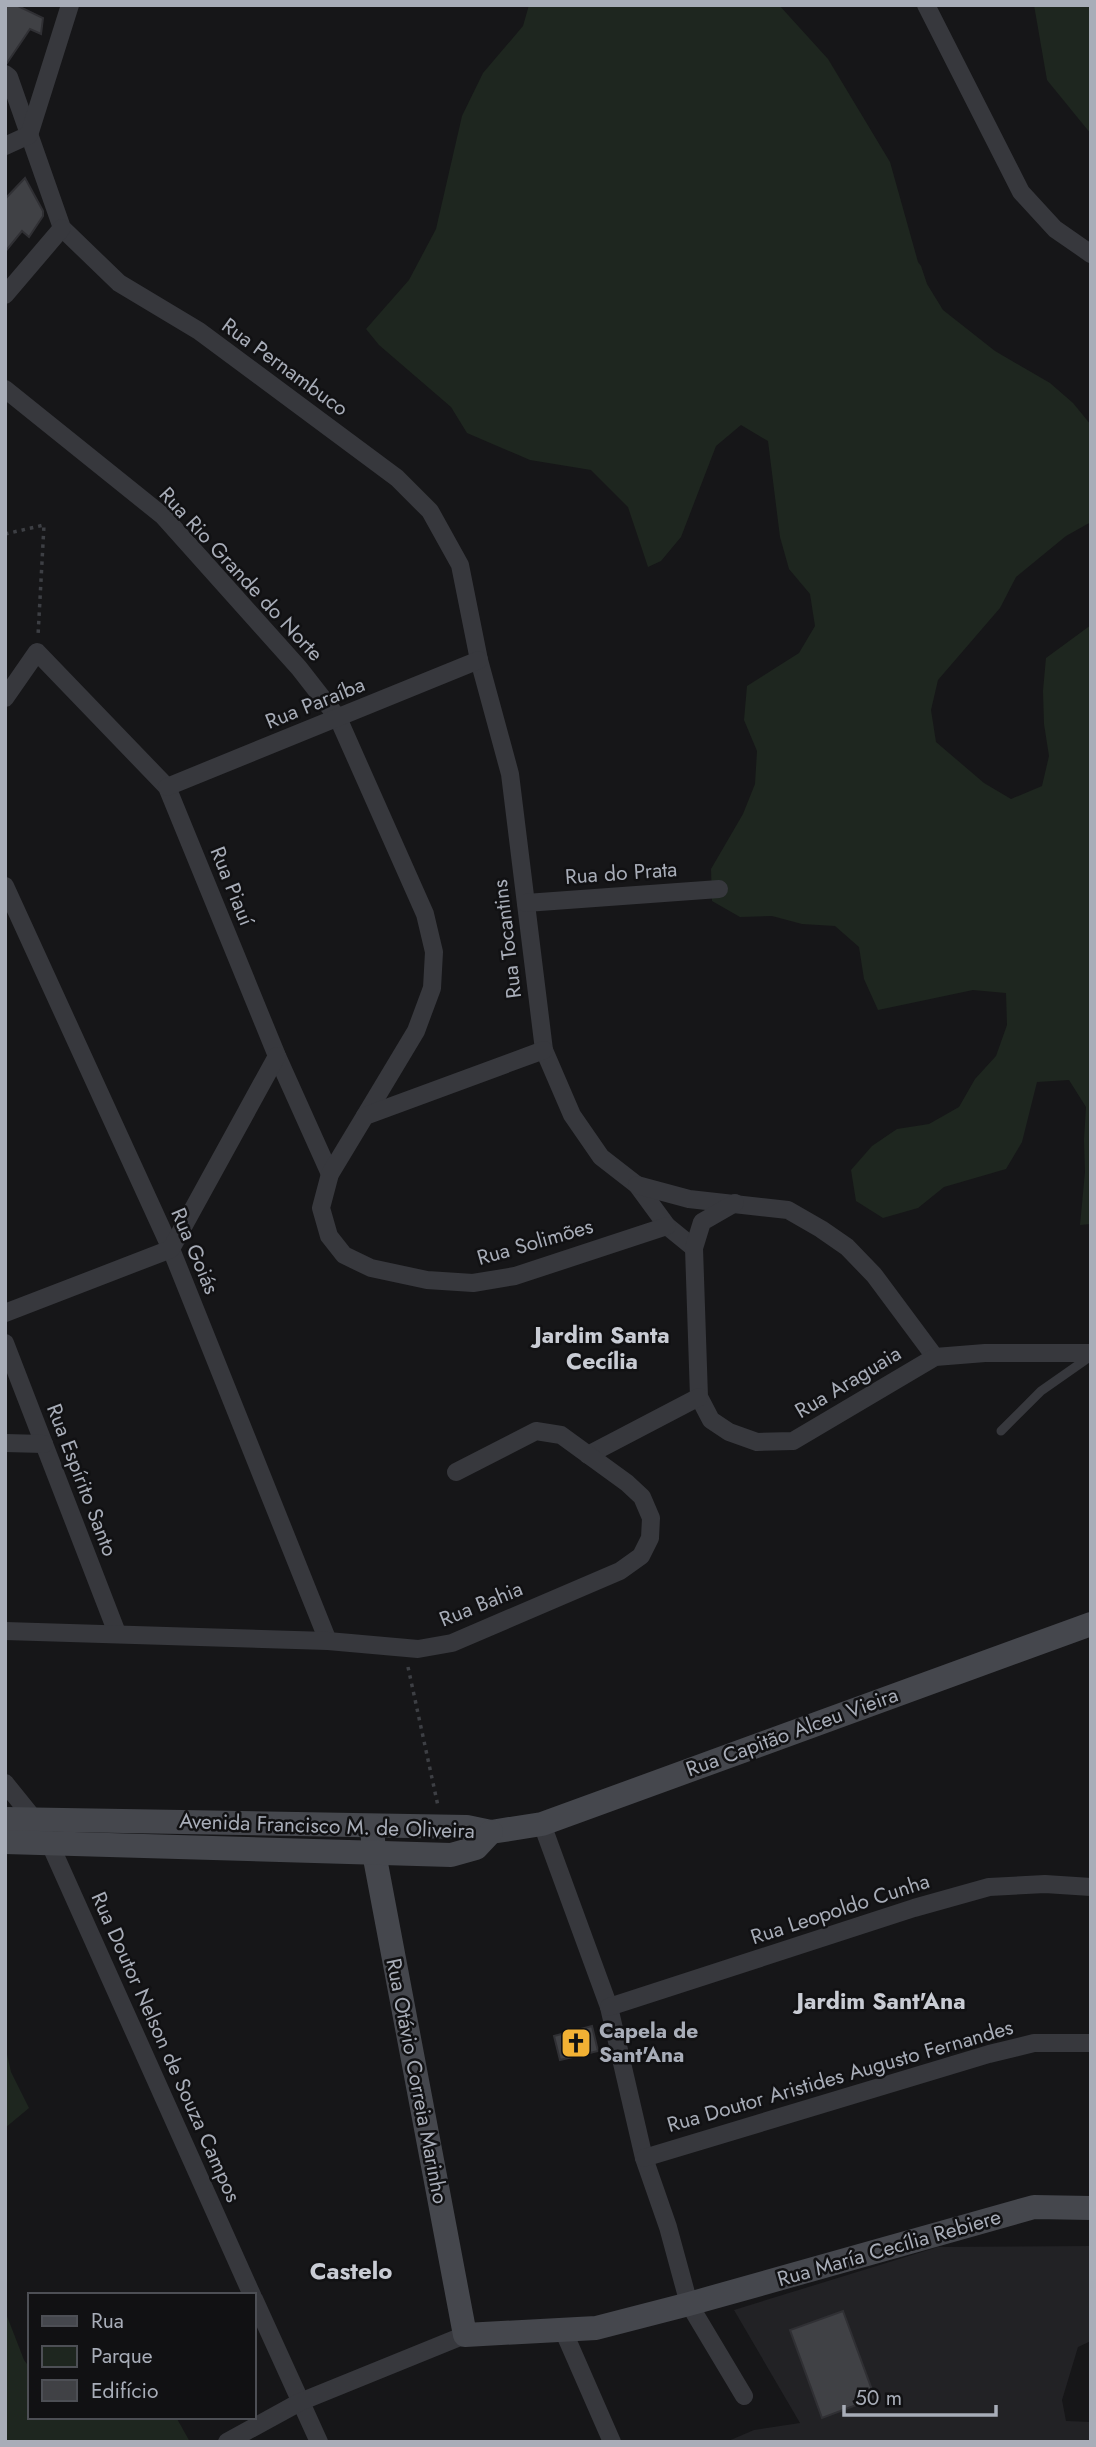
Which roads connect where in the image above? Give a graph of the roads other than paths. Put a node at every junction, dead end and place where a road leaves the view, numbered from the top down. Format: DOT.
graph roads {
  1 [pos="71,5"];
  2 [pos="926,5"];
  3 [pos="5,74"];
  4 [pos="29,135"];
  5 [pos="5,146"];
  6 [pos="62,228"];
  7 [pos="1090,253"];
  8 [pos="5,295"];
  9 [pos="5,389"];
  10 [pos="479,660"];
  11 [pos="5,698"];
  12 [pos="338,718"];
  13 [pos="167,787"];
  14 [pos="5,886"];
  15 [pos="719,889"];
  16 [pos="526,903"];
  17 [pos="544,1050"];
  18 [pos="277,1056"];
  19 [pos="365,1116"];
  20 [pos="330,1174"];
  21 [pos="636,1185"];
  22 [pos="734,1203"];
  23 [pos="667,1226"];
  24 [pos="694,1248"];
  25 [pos="171,1249"];
  26 [pos="5,1313"];
  27 [pos="5,1343"];
  28 [pos="1091,1355"];
  29 [pos="935,1357"];
  30 [pos="699,1397"];
  31 [pos="1001,1431"];
  32 [pos="5,1443"];
  33 [pos="44,1444"];
  34 [pos="588,1455"];
  35 [pos="456,1472"];
  36 [pos="1091,1623"];
  37 [pos="5,1631"];
  38 [pos="117,1633"];
  39 [pos="328,1641"];
  40 [pos="5,1783"];
  41 [pos="5,1819"];
  42 [pos="34,1819"];
  43 [pos="542,1824"];
  44 [pos="372,1826"];
  45 [pos="491,1832"];
  46 [pos="5,1842"];
  47 [pos="50,1844"];
  48 [pos="374,1853"];
  49 [pos="1091,1887"];
  50 [pos="609,2007"];
  51 [pos="1091,2042"];
  52 [pos="644,2158"];
  53 [pos="1091,2208"];
  54 [pos="251,2293"];
  55 [pos="256,2304"];
  56 [pos="689,2304"];
  57 [pos="563,2330"];
  58 [pos="465,2335"];
  59 [pos="744,2396"];
  60 [pos="300,2402"];
  61 [pos="226,2442"];
  62 [pos="319,2442"];
  63 [pos="612,2442"];
  1 -- 4 [label="street"];
  2 -- 7 [label="street"];
  3 -- 4 [label="street, Rua Pernambuco"];
  4 -- 5 [label="street"];
  4 -- 6 [label="street, Rua Pernambuco"];
  6 -- 8 [label="street"];
  6 -- 10 [label="street, Rua Pernambuco"];
  9 -- 12 [label="street, Rua Rio Grande do Norte"];
  10 -- 12 [label="street, Rua Paraíba"];
  10 -- 16 [label="street, Rua Tocantins"];
  11 -- 13 [label="street, Rua Piauí"];
  12 -- 13 [label="street, Rua Paraíba"];
  12 -- 19 [label="street, Rua Rio Grande do Norte"];
  13 -- 18 [label="street, Rua Piauí"];
  14 -- 25 [label="street, Rua Goiás"];
  15 -- 16 [label="street, Rua do Prata"];
  16 -- 17 [label="street, Rua Tocantins"];
  17 -- 19 [label="street"];
  17 -- 21 [label="street, Rua Tocantins"];
  18 -- 20 [label="street, Rua Piauí"];
  18 -- 25 [label="street"];
  19 -- 20 [label="street, Rua Solimões"];
  20 -- 23 [label="street, Rua Solimões"];
  21 -- 22 [label="street, Rua Tocantins"];
  21 -- 23 [label="street, Rua Tocantins"];
  22 -- 24 [label="street"];
  22 -- 29 [label="street, Rua Tocantins"];
  23 -- 24 [label="street, Rua Tocantins"];
  24 -- 30 [label="street"];
  25 -- 26 [label="street"];
  25 -- 39 [label="street, Rua Goiás"];
  27 -- 33 [label="street, Rua Espírito Santo"];
  28 -- 29 [label="street"];
  28 -- 31 [label="lane"];
  29 -- 30 [label="street, Rua Araguaia"];
  30 -- 34 [label="street"];
  32 -- 33 [label="street"];
  33 -- 38 [label="street, Rua Espírito Santo"];
  34 -- 35 [label="street, Rua Bahia"];
  34 -- 39 [label="street, Rua Bahia"];
  36 -- 43 [label="street, Rua Capitão Alceu Vieira"];
  37 -- 38 [label="street, Rua Bahia"];
  38 -- 39 [label="street, Rua Bahia"];
  40 -- 42 [label="street, Rua Doutor Nelson de Souza Campos"];
  41 -- 42 [label="street, Avenida Francisco M. de Oliveira"];
  42 -- 44 [label="street, Avenida Francisco M. de Oliveira"];
  42 -- 47 [label="street, Rua Doutor Nelson de Souza Campos"];
  43 -- 45 [label="street, Rua Capitão Alceu Vieira"];
  43 -- 50 [label="street"];
  44 -- 45 [label="street, Avenida Francisco M. de Oliveira"];
  44 -- 48 [label="street, Rua Otávio Correia Marinho"];
  45 -- 48 [label="street, Avenida Francisco M. de Oliveira"];
  46 -- 47 [label="street, Avenida Francisco M. de Oliveira"];
  47 -- 48 [label="street, Avenida Francisco M. de Oliveira"];
  47 -- 54 [label="street, Rua Doutor Nelson de Souza Campos"];
  48 -- 58 [label="street, Rua Otávio Correia Marinho"];
  49 -- 50 [label="street, Rua Leopoldo Cunha"];
  50 -- 52 [label="street"];
  51 -- 52 [label="street, Rua Doutor Aristides Augusto Fernandes"];
  52 -- 56 [label="street"];
  53 -- 56 [label="street, Rua María Cecília Rebiere"];
  55 -- 60 [label="street, Rua Doutor Nelson de Souza Campos"];
  56 -- 57 [label="street, Rua María Cecília Rebiere"];
  56 -- 59 [label="street"];
  57 -- 58 [label="street, Rua María Cecília Rebiere"];
  57 -- 63 [label="street"];
  58 -- 60 [label="street"];
  60 -- 61 [label="street"];
  60 -- 62 [label="street, Rua Doutor Nelson de Souza Campos"];
}
